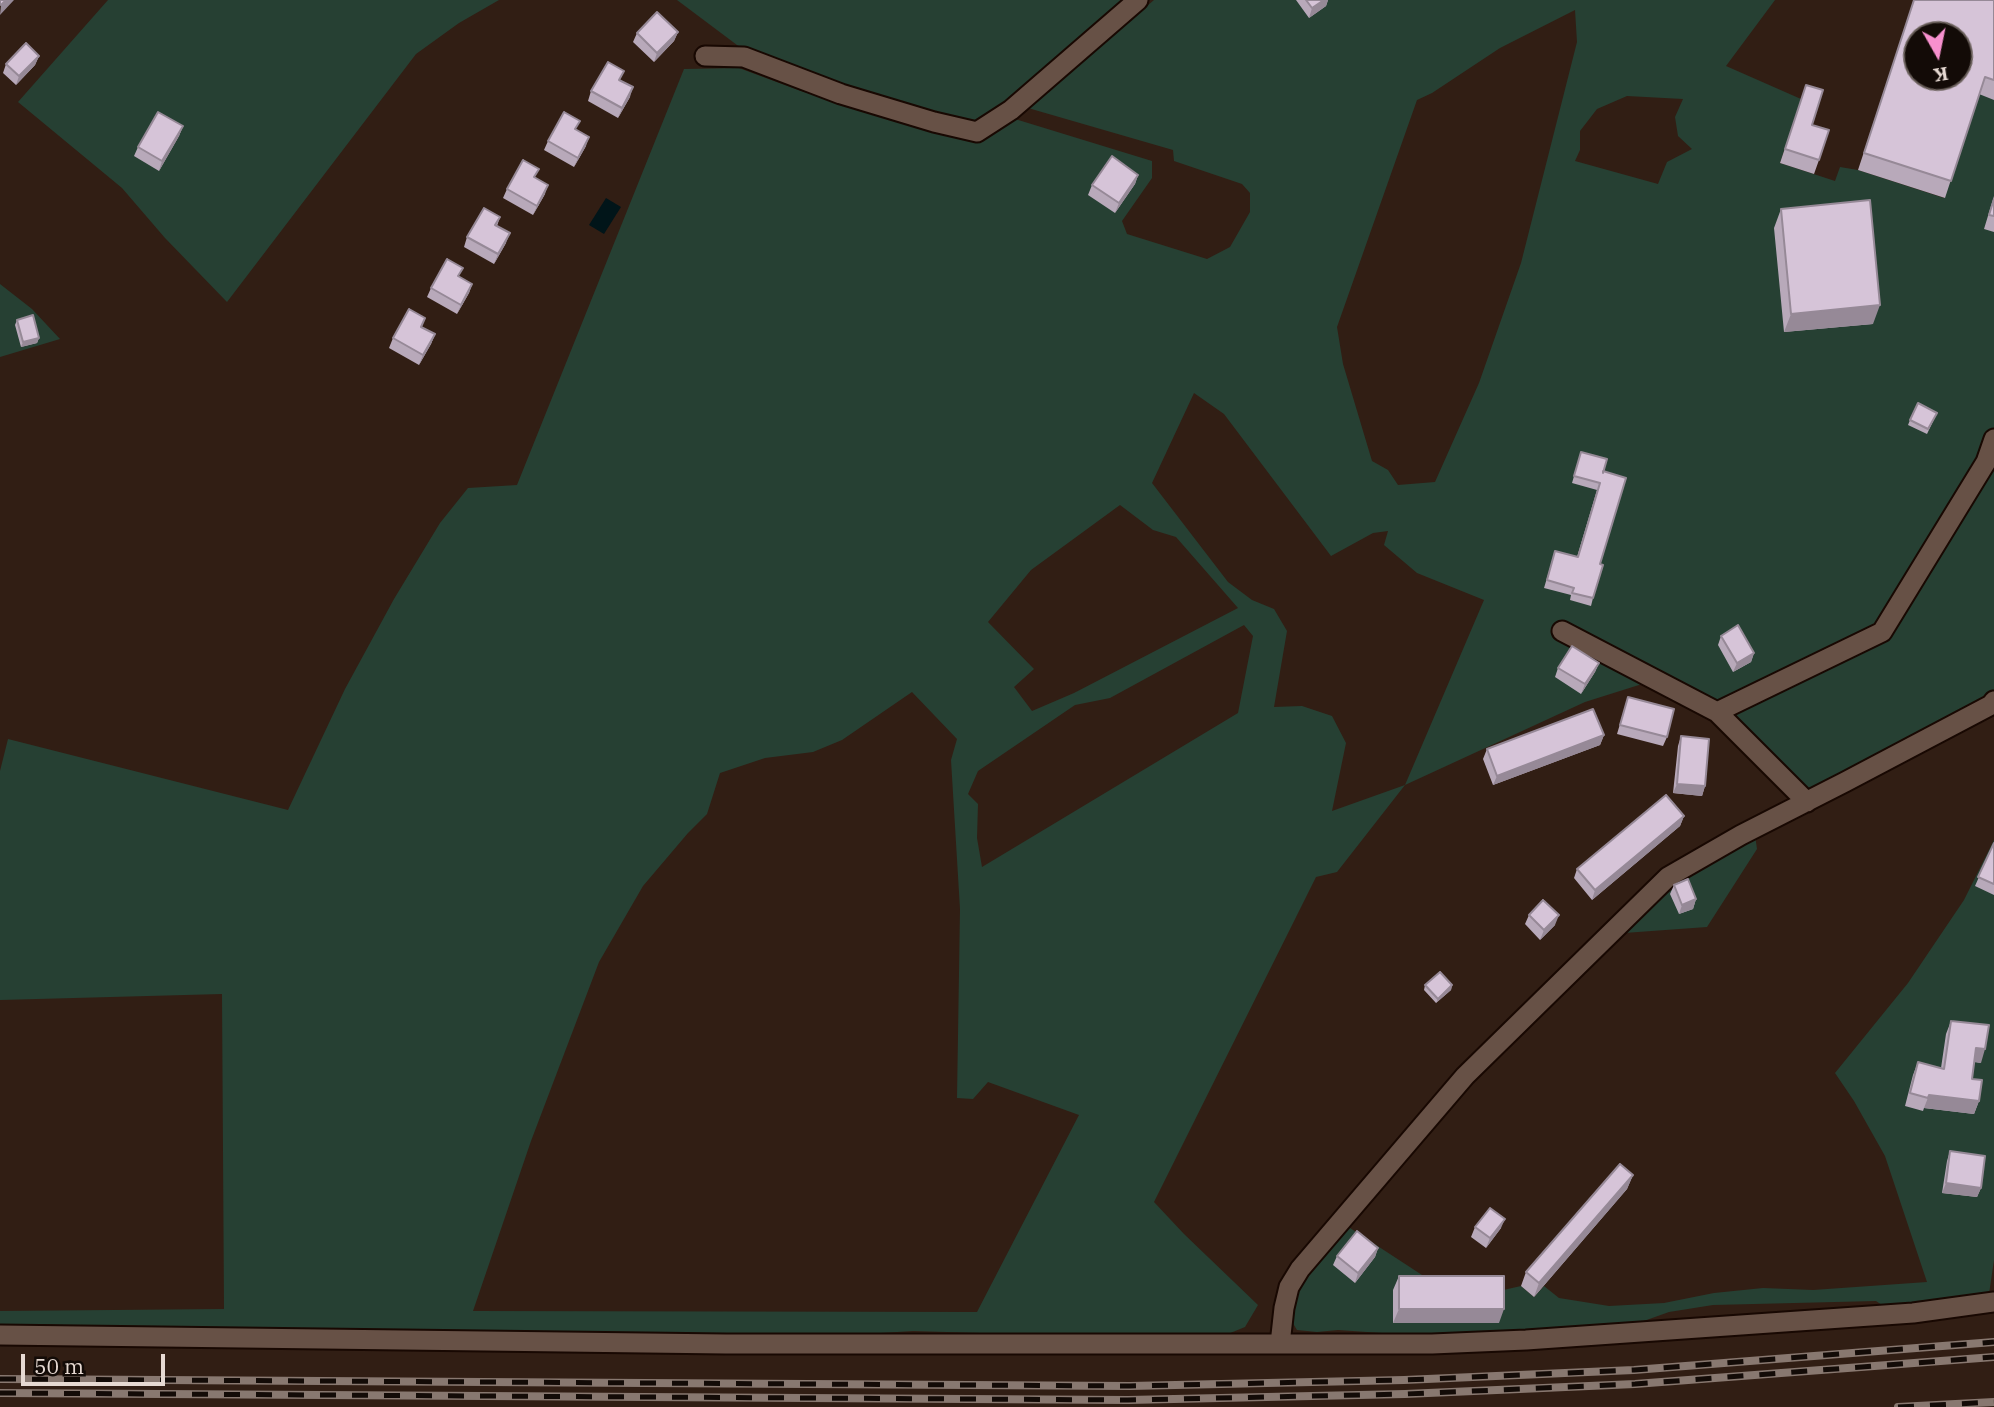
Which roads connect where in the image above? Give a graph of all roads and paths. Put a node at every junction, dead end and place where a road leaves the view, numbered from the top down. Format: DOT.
graph roads {
  1 [pos="1139,0"];
  2 [pos="705,56"];
  3 [pos="1994,439"];
  4 [pos="1562,631"];
  5 [pos="1994,701"];
  6 [pos="1717,712"];
  7 [pos="1807,802"];
  8 [pos="1994,1302"];
  9 [pos="0,1335"];
  10 [pos="1280,1344"];
  1 -- 2 [label="street"];
  3 -- 6 [label="street"];
  4 -- 6 [label="street"];
  5 -- 7 [label="street"];
  6 -- 7 [label="street"];
  7 -- 10 [label="street"];
  8 -- 10 [label="street"];
  9 -- 10 [label="street"];
}
